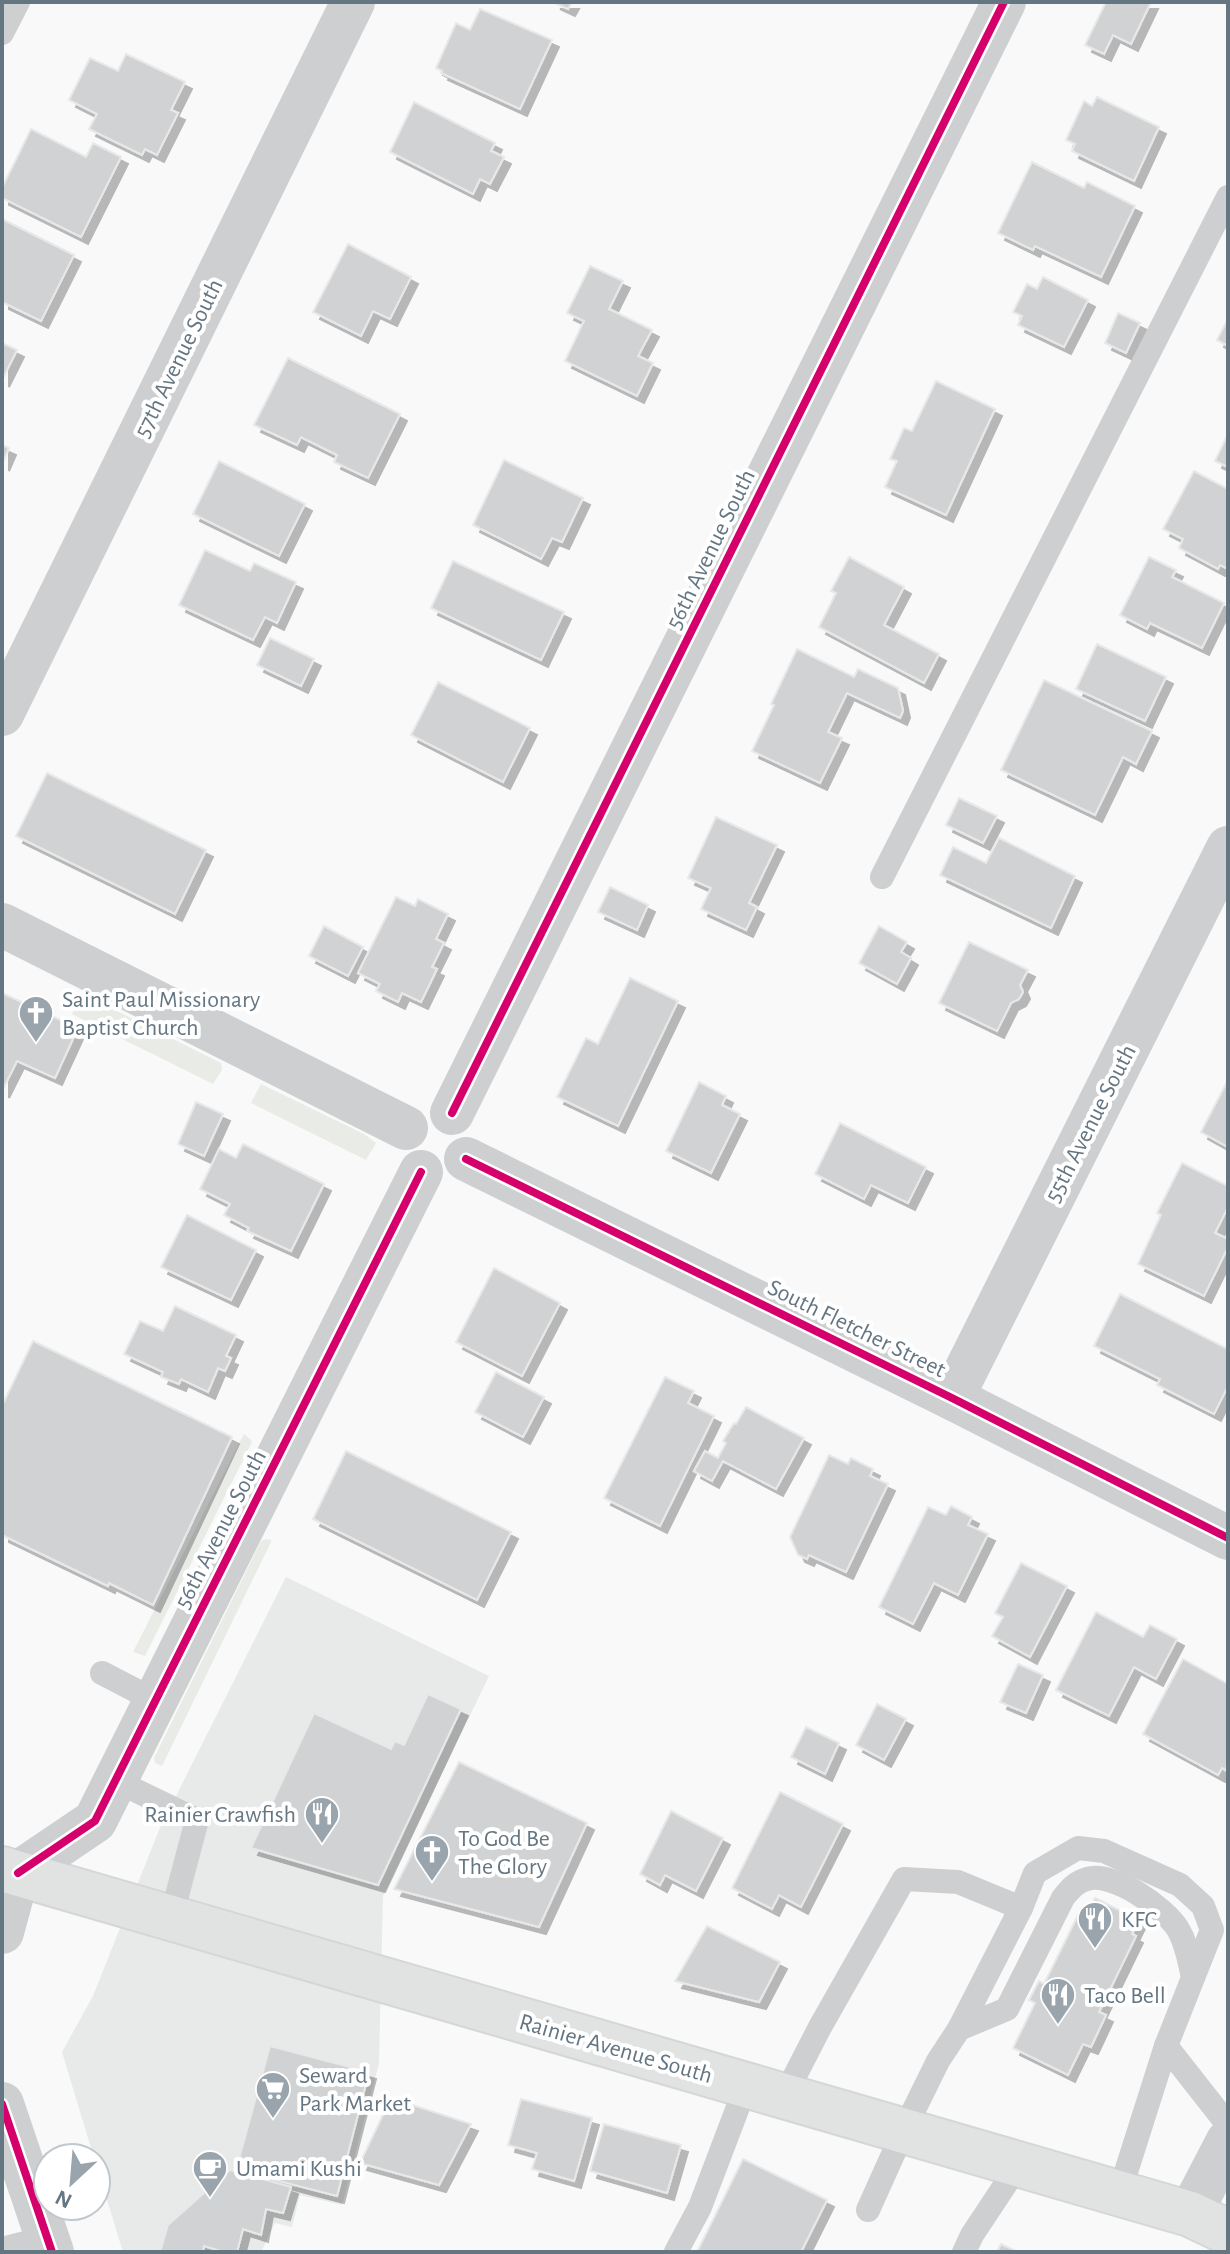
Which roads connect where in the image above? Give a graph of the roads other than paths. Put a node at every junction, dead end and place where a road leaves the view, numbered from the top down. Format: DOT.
graph roads {
  1 [pos="18,2"];
  2 [pos="353,2"];
  3 [pos="1004,2"];
  4 [pos="2,33"];
  5 [pos="1228,197"];
  6 [pos="2,714"];
  7 [pos="1228,848"];
  8 [pos="882,877"];
  9 [pos="2,925"];
  10 [pos="452,1113"];
  11 [pos="406,1128"];
  12 [pos="466,1159"];
  13 [pos="421,1172"];
  14 [pos="952,1398"];
  15 [pos="1228,1538"];
  16 [pos="102,1673"];
  17 [pos="156,1701"];
  18 [pos="116,1781"];
  19 [pos="10,1871"];
  20 [pos="1021,1908"];
  21 [pos="171,1918"];
  22 [pos="2,1932"];
  23 [pos="1193,1977"];
  24 [pos="959,2029"];
  25 [pos="1166,2046"];
  26 [pos="765,2092"];
  27 [pos="5,2122"];
  28 [pos="1228,2125"];
  29 [pos="904,2130"];
  30 [pos="1228,2141"];
  31 [pos="1019,2164"];
  32 [pos="1119,2194"];
  33 [pos="868,2210"];
  34 [pos="1209,2223"];
  35 [pos="50,2244"];
  36 [pos="2,2249"];
  37 [pos="676,2252"];
  38 [pos="964,2252"];
  1 -- 4 [label="lane"];
  2 -- 6 [label="street, 57th Avenue South"];
  3 -- 10 [label="street, 56th Avenue South"];
  5 -- 8 [label="lane"];
  7 -- 14 [label="street, 55th Avenue South"];
  9 -- 11 [label="street"];
  10 -- 11 [label="street"];
  10 -- 12 [label="street"];
  11 -- 13 [label="street"];
  12 -- 13 [label="street"];
  12 -- 14 [label="street, South Fletcher Street"];
  13 -- 17 [label="street, 56th Avenue South"];
  14 -- 15 [label="street, South Fletcher Street"];
  16 -- 17 [label="lane"];
  17 -- 18 [label="street, 56th Avenue South"];
  18 -- 19 [label="street, 56th Avenue South"];
  18 -- 21 [label="lane"];
  19 -- 21 [label="main road, Rainier Avenue South"];
  19 -- 22 [label="street"];
  20 -- 23 [label="lane"];
  20 -- 24 [label="lane"];
  20 -- 26 [label="lane"];
  21 -- 26 [label="main road, Rainier Avenue South"];
  23 -- 24 [label="lane"];
  23 -- 25 [label="lane"];
  24 -- 29 [label="lane"];
  25 -- 28 [label="lane"];
  25 -- 32 [label="lane"];
  26 -- 29 [label="main road, Rainier Avenue South"];
  26 -- 37 [label="lane"];
  27 -- 35 [label="street"];
  29 -- 31 [label="main road, Rainier Avenue South"];
  29 -- 33 [label="lane"];
  30 -- 34 [label="street"];
  31 -- 32 [label="main road, Rainier Avenue South"];
  31 -- 38 [label="lane"];
  32 -- 34 [label="main road, Rainier Avenue South"];
  35 -- 36 [label="lane"];
}
